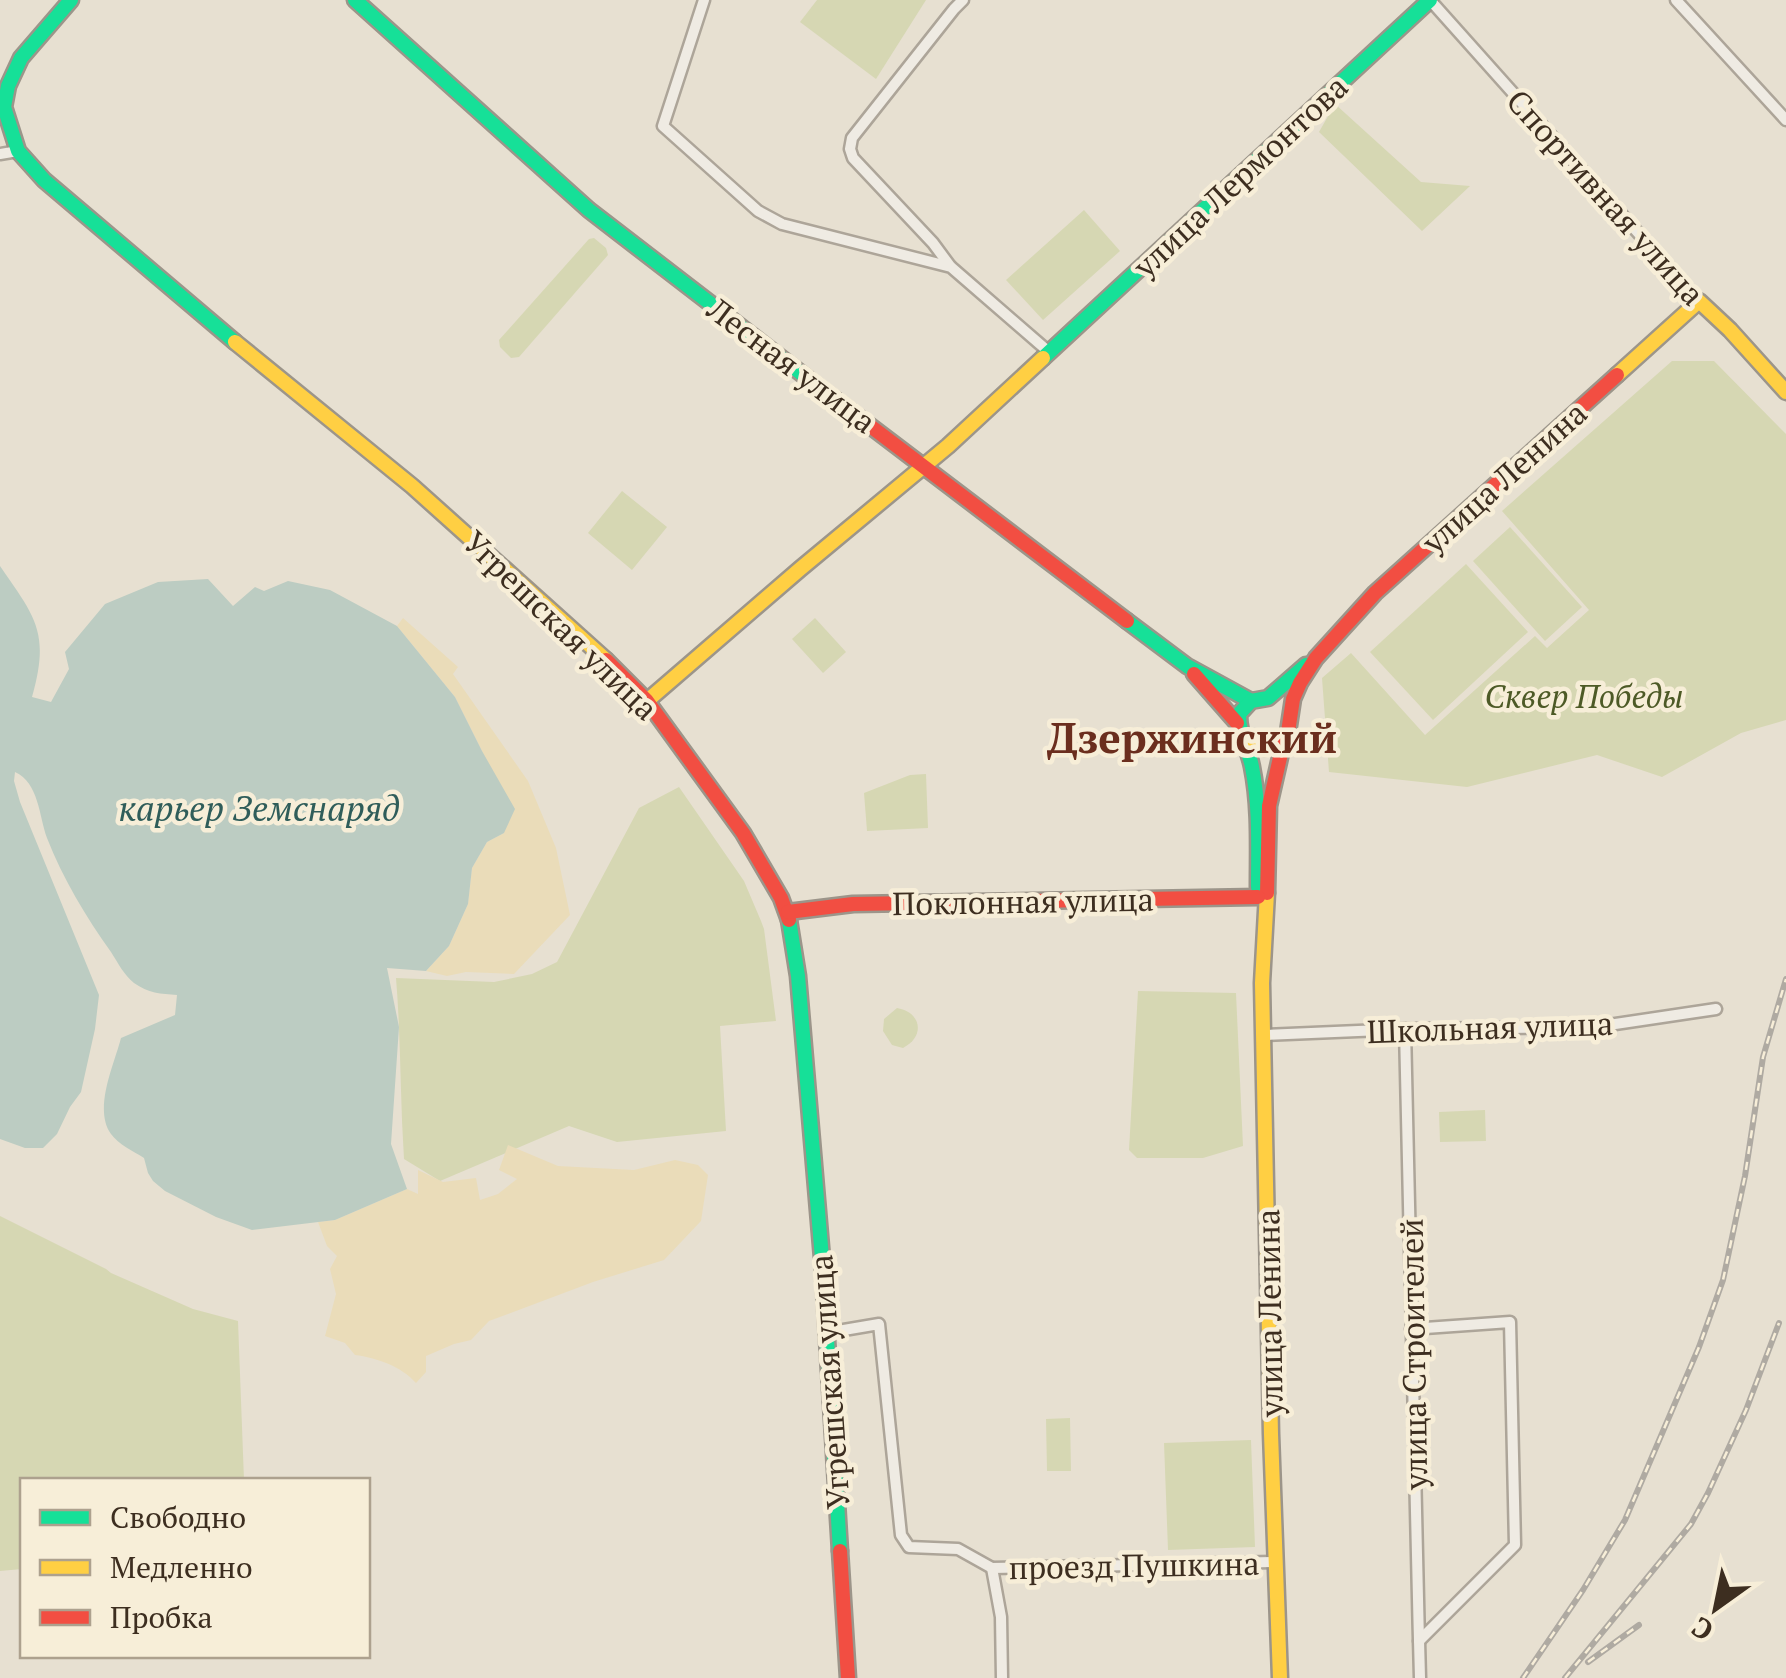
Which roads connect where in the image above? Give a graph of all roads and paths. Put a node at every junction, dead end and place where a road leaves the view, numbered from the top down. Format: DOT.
graph roads {
  1 [pos="71,0"];
  2 [pos="355,0"];
  3 [pos="704,0"];
  4 [pos="963,0"];
  5 [pos="1430,0"];
  6 [pos="1676,0"];
  7 [pos="1786,120"];
  8 [pos="18,150"];
  9 [pos="0,154"];
  10 [pos="951,267"];
  11 [pos="1700,302"];
  12 [pos="1049,352"];
  13 [pos="1786,392"];
  14 [pos="923,466"];
  15 [pos="1316,658"];
  16 [pos="1186,666"];
  17 [pos="1268,698"];
  18 [pos="647,701"];
  19 [pos="1251,701"];
  20 [pos="1237,724"];
  21 [pos="1286,732"];
  22 [pos="1245,742"];
  23 [pos="1258,897"];
  24 [pos="788,912"];
  25 [pos="1263,948"];
  26 [pos="1716,1009"];
  27 [pos="1405,1030"];
  28 [pos="1264,1035"];
  29 [pos="1411,1329"];
  30 [pos="826,1333"];
  31 [pos="1276,1562"];
  32 [pos="992,1568"];
  33 [pos="1419,1641"];
  34 [pos="848,1678"];
  35 [pos="1002,1678"];
  36 [pos="1280,1678"];
  37 [pos="1420,1678"];
  1 -- 8 [label="street, Угрешская улица"];
  2 -- 14 [label="street, Лесная улица"];
  3 -- 10 [label="street"];
  4 -- 10 [label="street"];
  5 -- 11 [label="street, Спортивная улица"];
  5 -- 12 [label="street, улица Лермонтова"];
  6 -- 7 [label="street"];
  8 -- 9 [label="street"];
  8 -- 18 [label="street, Угрешская улица"];
  10 -- 12 [label="street"];
  11 -- 13 [label="street, Спортивная улица"];
  11 -- 15 [label="street, улица Ленина"];
  12 -- 14 [label="street, улица Лермонтова"];
  14 -- 16 [label="street, Лесная улица"];
  14 -- 18 [label="street, улица Лермонтова"];
  15 -- 17 [label="street, улица Ленина"];
  15 -- 21 [label="street, улица Ленина"];
  16 -- 19 [label="street, Лесная улица"];
  16 -- 20 [label="street, улица Ленина"];
  17 -- 19 [label="street, улица Ленина"];
  17 -- 21 [label="street"];
  18 -- 24 [label="street, Угрешская улица"];
  19 -- 20 [label="street"];
  20 -- 22 [label="street, улица Ленина"];
  21 -- 22 [label="street"];
  21 -- 25 [label="street, улица Ленина"];
  22 -- 23 [label="street, улица Ленина"];
  23 -- 24 [label="street, Поклонная улица"];
  23 -- 25 [label="street, улица Ленина"];
  24 -- 30 [label="street, Угрешская улица"];
  25 -- 28 [label="street, улица Ленина"];
  26 -- 27 [label="street, Школьная улица"];
  27 -- 28 [label="street, Школьная улица"];
  27 -- 29 [label="street, улица Строителей"];
  28 -- 31 [label="street, улица Ленина"];
  29 -- 33 [label="street, улица Строителей"];
  29 -- 33 [label="street"];
  30 -- 32 [label="street"];
  30 -- 34 [label="street, Угрешская улица"];
  31 -- 32 [label="street, проезд Пушкина"];
  31 -- 36 [label="street, улица Ленина"];
  32 -- 35 [label="street"];
  33 -- 37 [label="street, улица Строителей"];
}
